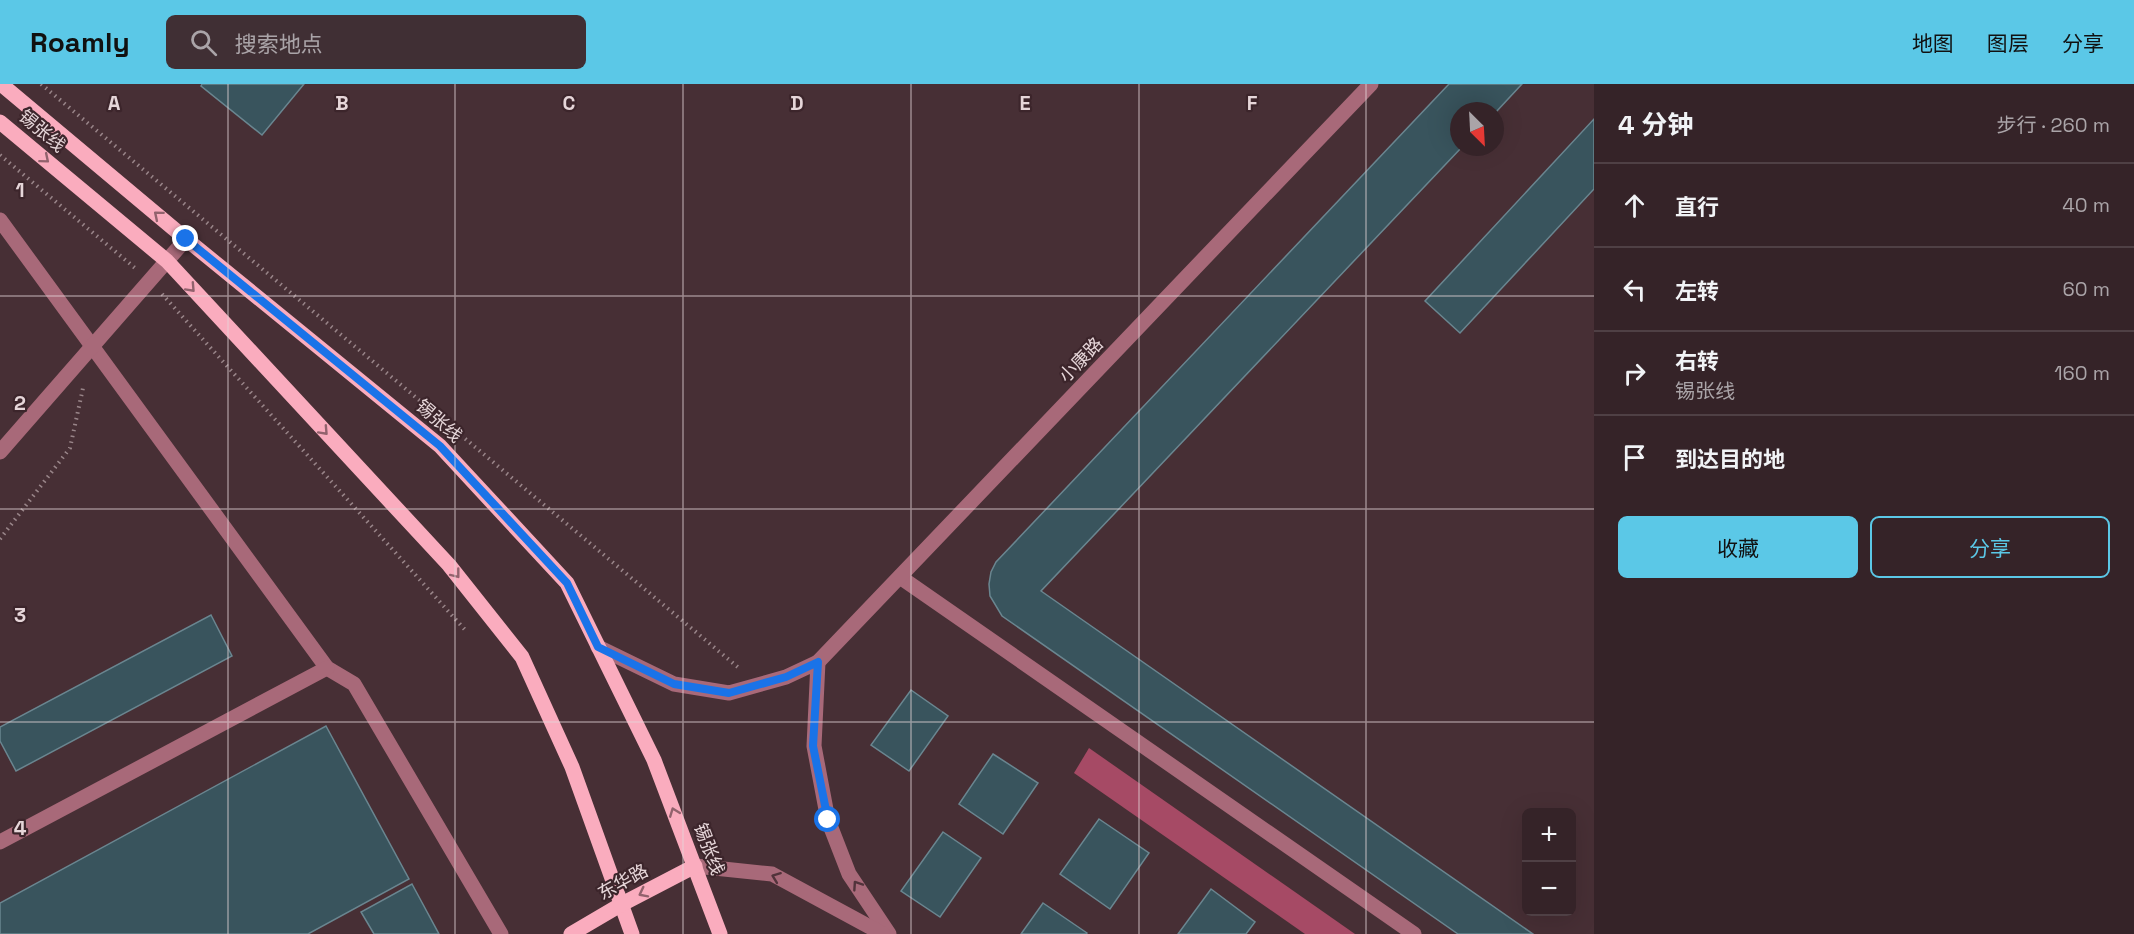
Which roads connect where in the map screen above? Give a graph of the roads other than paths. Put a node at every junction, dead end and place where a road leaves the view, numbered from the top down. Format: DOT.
graph roads {
  1 [pos="1,84"];
  2 [pos="1371,84"];
  3 [pos="0,122"];
  4 [pos="0,219"];
  5 [pos="186,239"];
  6 [pos="166,261"];
  7 [pos="92,346"];
  8 [pos="0,452"];
  9 [pos="900,577"];
  10 [pos="598,647"];
  11 [pos="818,662"];
  12 [pos="327,668"];
  13 [pos="0,842"];
  14 [pos="695,866"];
  15 [pos="622,904"];
  16 [pos="718,933"];
  17 [pos="501,934"];
  18 [pos="571,934"];
  19 [pos="632,934"];
  20 [pos="883,934"];
  21 [pos="889,934"];
  22 [pos="1414,934"];
  5 -- 1 [label="main road, 锡张线, one-way"];
  2 -- 9 [label="street, 小康路"];
  3 -- 6 [label="main road, 锡张线, one-way"];
  4 -- 7 [label="street"];
  5 -- 6 [label="street"];
  5 -- 10 [label="main road, 锡张线"];
  6 -- 7 [label="street"];
  6 -- 15 [label="main road, 锡张线, one-way"];
  7 -- 8 [label="street"];
  7 -- 12 [label="street"];
  9 -- 11 [label="street, 小康路"];
  9 -- 22 [label="street"];
  10 -- 11 [label="street"];
  14 -- 10 [label="main road, 锡张线, one-way"];
  21 -- 11 [label="street, one-way"];
  12 -- 13 [label="street"];
  12 -- 17 [label="street"];
  14 -- 15 [label="main road, 东华路, one-way"];
  14 -- 16 [label="main road, 锡张线"];
  20 -- 14 [label="street, one-way"];
  15 -- 18 [label="main road, 东华路"];
  15 -- 19 [label="main road, 锡张线"];
}
